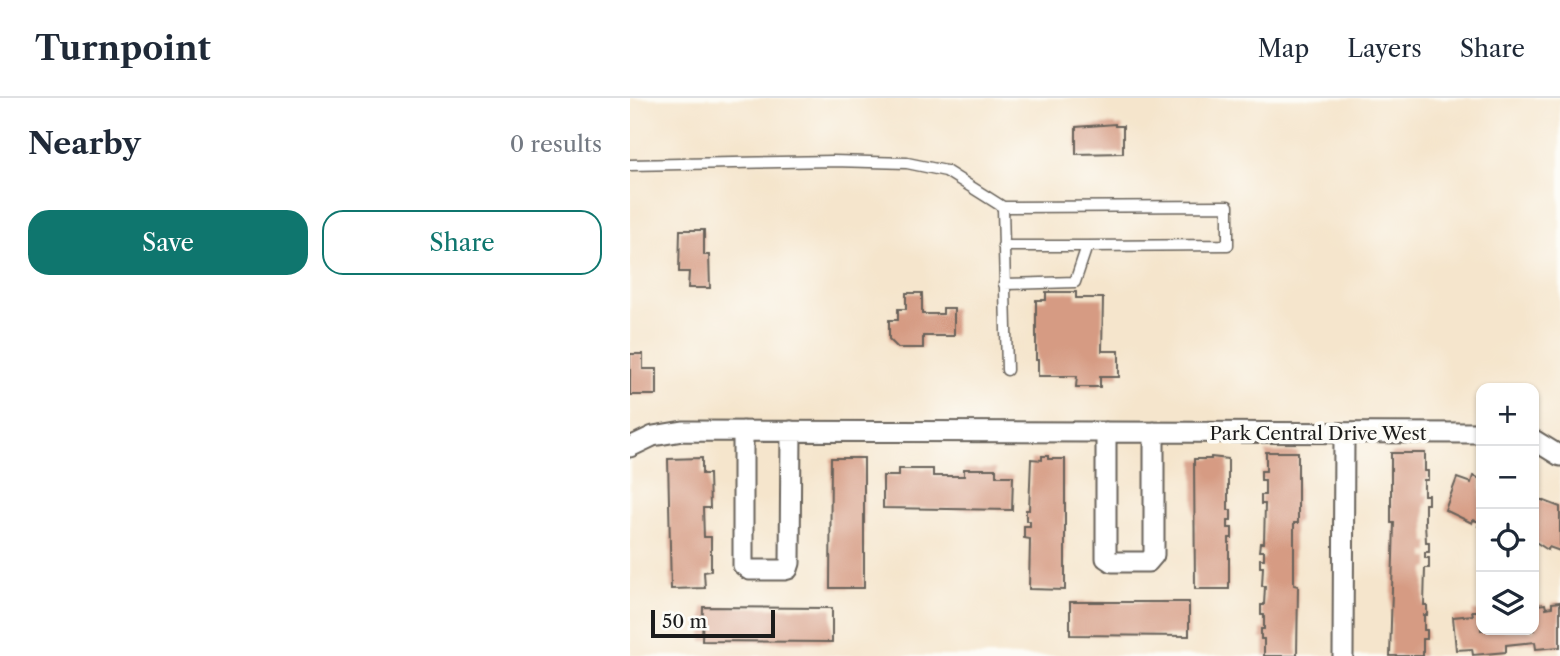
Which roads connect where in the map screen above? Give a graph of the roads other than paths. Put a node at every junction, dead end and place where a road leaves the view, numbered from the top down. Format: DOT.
graph roads {
  1 [pos="630,165"];
  2 [pos="1003,207"];
  3 [pos="1003,246"];
  4 [pos="1087,246"];
  5 [pos="1004,284"];
  6 [pos="1007,370"];
  7 [pos="743,431"];
  8 [pos="791,431"];
  9 [pos="1106,432"];
  10 [pos="1154,432"];
  11 [pos="1344,433"];
  12 [pos="1476,433"];
  13 [pos="630,447"];
  14 [pos="1343,656"];
  1 -- 2 [label="lane"];
  2 -- 3 [label="lane"];
  2 -- 4 [label="lane"];
  3 -- 4 [label="lane"];
  3 -- 5 [label="lane"];
  4 -- 5 [label="lane"];
  5 -- 6 [label="lane"];
  7 -- 8 [label="street, Park Central Drive West"];
  7 -- 8 [label="street"];
  7 -- 13 [label="street, Park Central Drive West"];
  8 -- 9 [label="street, Park Central Drive West"];
  9 -- 10 [label="street, Park Central Drive West"];
  9 -- 10 [label="street"];
  10 -- 11 [label="street, Park Central Drive West"];
  11 -- 12 [label="street, Park Central Drive West"];
  11 -- 14 [label="street"];
}
